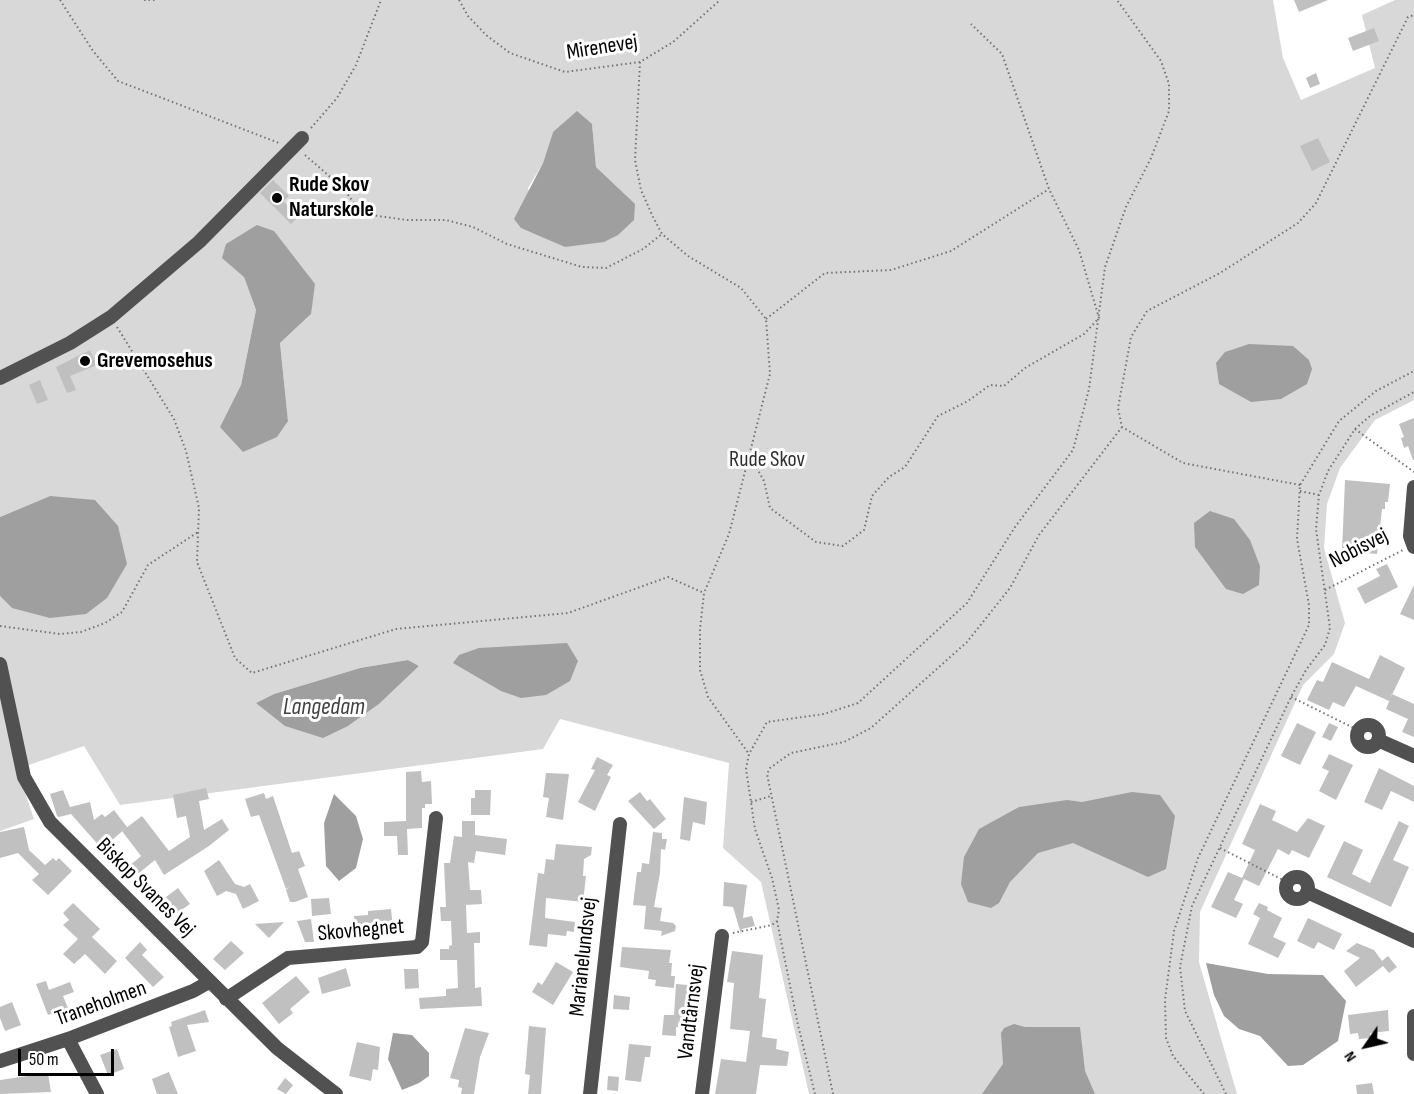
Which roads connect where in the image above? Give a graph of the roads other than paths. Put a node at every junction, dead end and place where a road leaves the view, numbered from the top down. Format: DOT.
graph roads {
  1 [pos="297,144"];
  2 [pos="0,378"];
  3 [pos="1414,487"];
  4 [pos="1413,546"];
  5 [pos="0,664"];
  6 [pos="1358,730"];
  7 [pos="1414,756"];
  8 [pos="436,818"];
  9 [pos="620,824"];
  10 [pos="1287,882"];
  11 [pos="722,936"];
  12 [pos="1414,941"];
  13 [pos="209,982"];
  14 [pos="226,999"];
  15 [pos="1414,1016"];
  16 [pos="68,1039"];
  17 [pos="1414,1054"];
  18 [pos="2,1056"];
  19 [pos="97,1094"];
  20 [pos="336,1094"];
  21 [pos="590,1094"];
  22 [pos="702,1094"];
  1 -- 2 [label="street"];
  3 -- 4 [label="street, Nobisvej"];
  5 -- 13 [label="street, Biskop Svanes Vej"];
  6 -- 7 [label="street"];
  8 -- 14 [label="street, Skovhegnet"];
  9 -- 21 [label="street, Marianelundsvej"];
  10 -- 12 [label="street"];
  11 -- 22 [label="street, Vandtårnsvej"];
  13 -- 14 [label="street, Biskop Svanes Vej"];
  13 -- 16 [label="street, Traneholmen"];
  14 -- 20 [label="street, Biskop Svanes Vej"];
  15 -- 17 [label="street"];
  16 -- 18 [label="street, Traneholmen"];
  16 -- 19 [label="street"];
}
